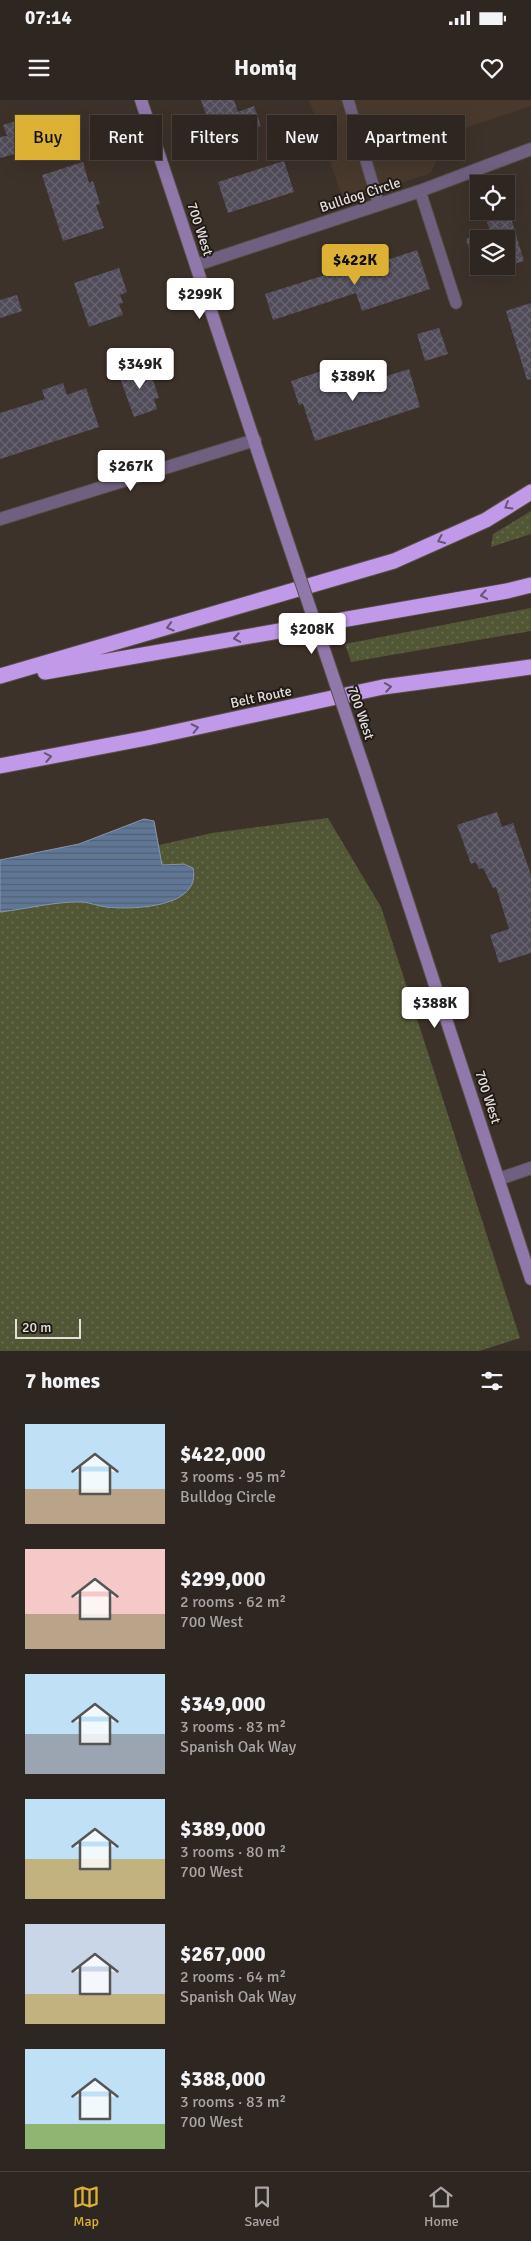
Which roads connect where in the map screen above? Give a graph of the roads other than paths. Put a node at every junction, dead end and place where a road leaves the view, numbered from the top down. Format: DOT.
graph roads {
  1 [pos="141,100"];
  2 [pos="348,100"];
  3 [pos="531,149"];
  4 [pos="420,191"];
  5 [pos="379,205"];
  6 [pos="196,265"];
  7 [pos="456,304"];
  8 [pos="255,440"];
  9 [pos="531,492"];
  10 [pos="0,519"];
  11 [pos="531,585"];
  12 [pos="531,667"];
  13 [pos="0,678"];
  14 [pos="0,766"];
  15 [pos="531,1168"];
  16 [pos="498,1179"];
  17 [pos="531,1279"];
  1 -- 6 [label="main road, 700 West"];
  2 -- 5 [label="lane"];
  3 -- 4 [label="street, Bulldog Circle"];
  4 -- 5 [label="street, Bulldog Circle"];
  4 -- 7 [label="lane"];
  5 -- 6 [label="street, Bulldog Circle"];
  6 -- 8 [label="main road, 700 West"];
  8 -- 10 [label="street"];
  8 -- 16 [label="main road, 700 West, bridge"];
  9 -- 13 [label="highway, one-way"];
  11 -- 13 [label="highway, one-way"];
  14 -- 12 [label="highway, Belt Route, one-way"];
  15 -- 16 [label="street"];
  16 -- 17 [label="main road, 700 West"];
}
